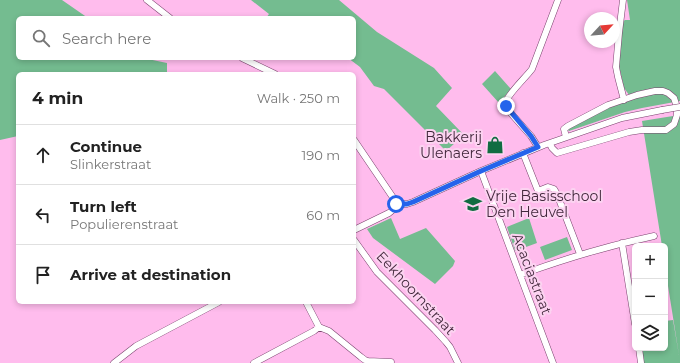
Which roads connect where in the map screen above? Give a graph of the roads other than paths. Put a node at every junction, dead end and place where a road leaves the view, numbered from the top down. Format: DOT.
graph roads {
  1 [pos="558,0"];
  2 [pos="623,0"];
  3 [pos="149,1"];
  4 [pos="168,16"];
  5 [pos="246,60"];
  6 [pos="271,72"];
  7 [pos="624,100"];
  8 [pos="680,107"];
  9 [pos="566,137"];
  10 [pos="356,143"];
  11 [pos="550,144"];
  12 [pos="538,147"];
  13 [pos="524,153"];
  14 [pos="481,171"];
  15 [pos="396,204"];
  16 [pos="356,229"];
  17 [pos="654,236"];
  18 [pos="622,242"];
  19 [pos="356,243"];
  20 [pos="580,254"];
  21 [pos="520,275"];
  22 [pos="215,304"];
  23 [pos="307,304"];
  24 [pos="634,315"];
  25 [pos="319,327"];
  26 [pos="639,351"];
  27 [pos="391,362"];
  28 [pos="114,363"];
  29 [pos="254,363"];
  30 [pos="458,363"];
  31 [pos="553,363"];
  32 [pos="641,363"];
  1 -- 12 [label="street"];
  2 -- 7 [label="street"];
  3 -- 4 [label="street"];
  5 -- 6 [label="street"];
  7 -- 9 [label="street"];
  7 -- 11 [label="street"];
  8 -- 9 [label="street, bridge"];
  9 -- 11 [label="street"];
  10 -- 15 [label="street"];
  11 -- 12 [label="street"];
  12 -- 13 [label="street"];
  13 -- 14 [label="street"];
  13 -- 20 [label="street"];
  14 -- 15 [label="street"];
  14 -- 21 [label="street, Acaciastraat"];
  15 -- 16 [label="street"];
  17 -- 18 [label="street"];
  18 -- 20 [label="street"];
  18 -- 24 [label="street"];
  19 -- 30 [label="street, Eekhoornstraat"];
  20 -- 21 [label="street"];
  21 -- 31 [label="street, Acaciastraat"];
  22 -- 28 [label="street"];
  23 -- 25 [label="street"];
  25 -- 27 [label="street"];
  25 -- 29 [label="street"];
  26 -- 32 [label="street"];
}
